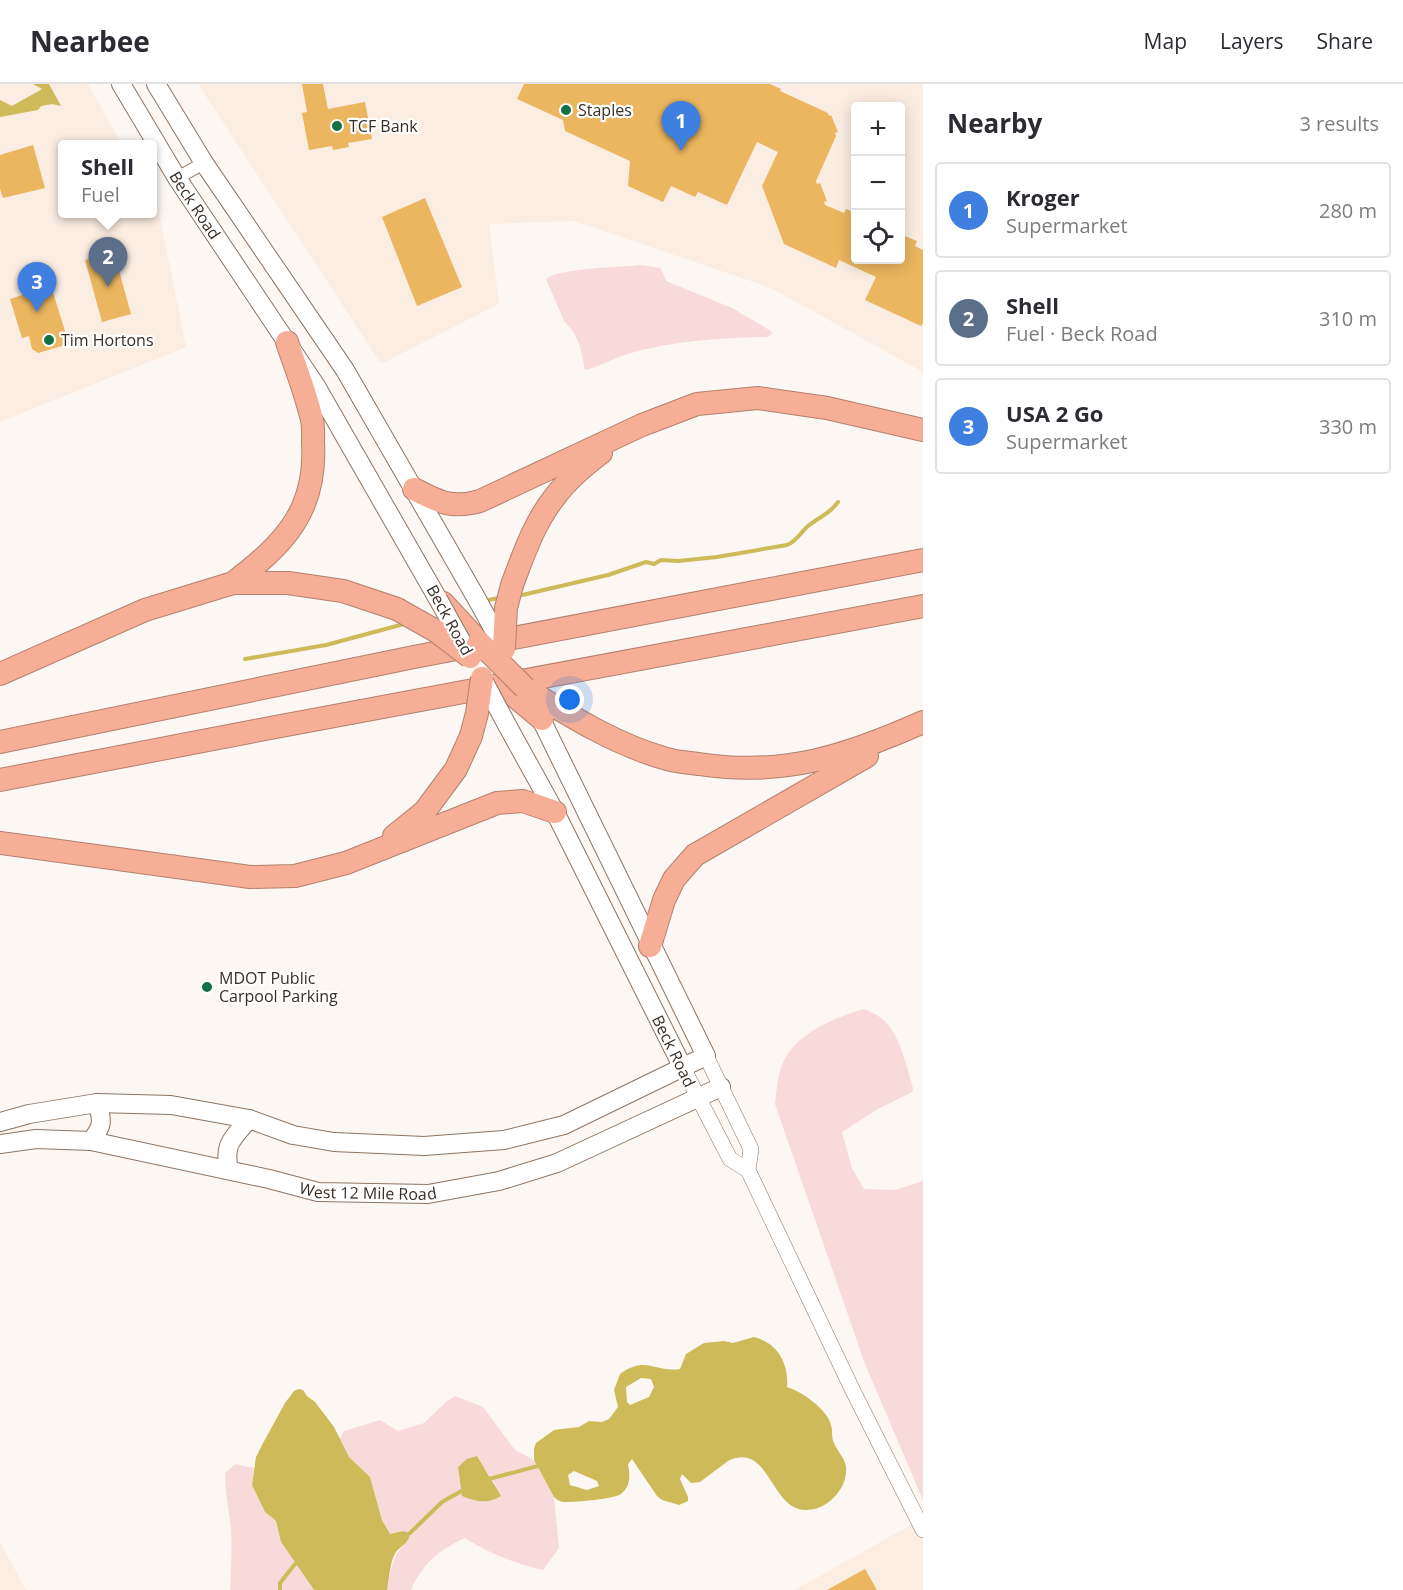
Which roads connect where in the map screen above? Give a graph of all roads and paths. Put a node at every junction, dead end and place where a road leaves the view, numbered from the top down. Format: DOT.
graph roads {
  1 [pos="121,84"];
  2 [pos="156,84"];
  3 [pos="154,140"];
  4 [pos="157,144"];
  5 [pos="204,163"];
  6 [pos="177,178"];
  7 [pos="286,342"];
  8 [pos="642,425"];
  9 [pos="923,430"];
  10 [pos="414,489"];
  11 [pos="923,560"];
  12 [pos="233,583"];
  13 [pos="474,594"];
  14 [pos="438,599"];
  15 [pos="923,606"];
  16 [pos="478,661"];
  17 [pos="509,673"];
  18 [pos="0,675"];
  19 [pos="542,719"];
  20 [pos="923,723"];
  21 [pos="507,725"];
  22 [pos="0,742"];
  23 [pos="0,780"];
  24 [pos="555,812"];
  25 [pos="0,843"];
  26 [pos="346,863"];
  27 [pos="650,946"];
  28 [pos="706,1056"];
  29 [pos="682,1068"];
  30 [pos="721,1087"];
  31 [pos="698,1099"];
  32 [pos="97,1103"];
  33 [pos="249,1119"];
  34 [pos="0,1122"];
  35 [pos="91,1141"];
  36 [pos="0,1144"];
  37 [pos="229,1170"];
  38 [pos="748,1170"];
  39 [pos="923,1530"];
  1 -- 3 [label="main road, Beck Road"];
  2 -- 5 [label="main road, Beck Road"];
  4 -- 6 [label="main road, Beck Road"];
  5 -- 6 [label="street"];
  5 -- 10 [label="main road, Beck Road"];
  6 -- 7 [label="main road, Beck Road"];
  7 -- 12 [label="highway"];
  7 -- 14 [label="main road, Beck Road"];
  8 -- 9 [label="highway"];
  8 -- 10 [label="highway"];
  8 -- 17 [label="highway, bridge"];
  10 -- 13 [label="main road, Beck Road"];
  11 -- 22 [label="highway"];
  12 -- 16 [label="highway, bridge"];
  12 -- 18 [label="highway"];
  13 -- 16 [label="highway, bridge"];
  13 -- 17 [label="main road, Beck Road, bridge"];
  14 -- 16 [label="highway, bridge"];
  15 -- 23 [label="highway"];
  16 -- 17 [label="highway, bridge"];
  16 -- 21 [label="main road, Beck Road, bridge"];
  16 -- 26 [label="highway, bridge"];
  17 -- 19 [label="highway"];
  17 -- 20 [label="highway"];
  17 -- 21 [label="highway"];
  19 -- 27 [label="main road, Beck Road"];
  20 -- 27 [label="highway"];
  21 -- 24 [label="main road, Beck Road"];
  24 -- 26 [label="highway"];
  24 -- 29 [label="main road, Beck Road"];
  25 -- 26 [label="highway"];
  27 -- 28 [label="main road, Beck Road"];
  28 -- 29 [label="main road"];
  28 -- 30 [label="street, Beck Road"];
  29 -- 31 [label="street, Beck Road"];
  29 -- 33 [label="main road"];
  30 -- 31 [label="main road, West 12 Mile Road"];
  30 -- 38 [label="street, Beck Road"];
  31 -- 37 [label="main road, West 12 Mile Road"];
  31 -- 38 [label="street, Beck Road"];
  32 -- 33 [label="main road"];
  32 -- 34 [label="main road"];
  32 -- 35 [label="main road"];
  33 -- 37 [label="main road"];
  35 -- 36 [label="main road, West 12 Mile Road"];
  35 -- 37 [label="main road, West 12 Mile Road"];
  38 -- 39 [label="street, Beck Road"];
}
